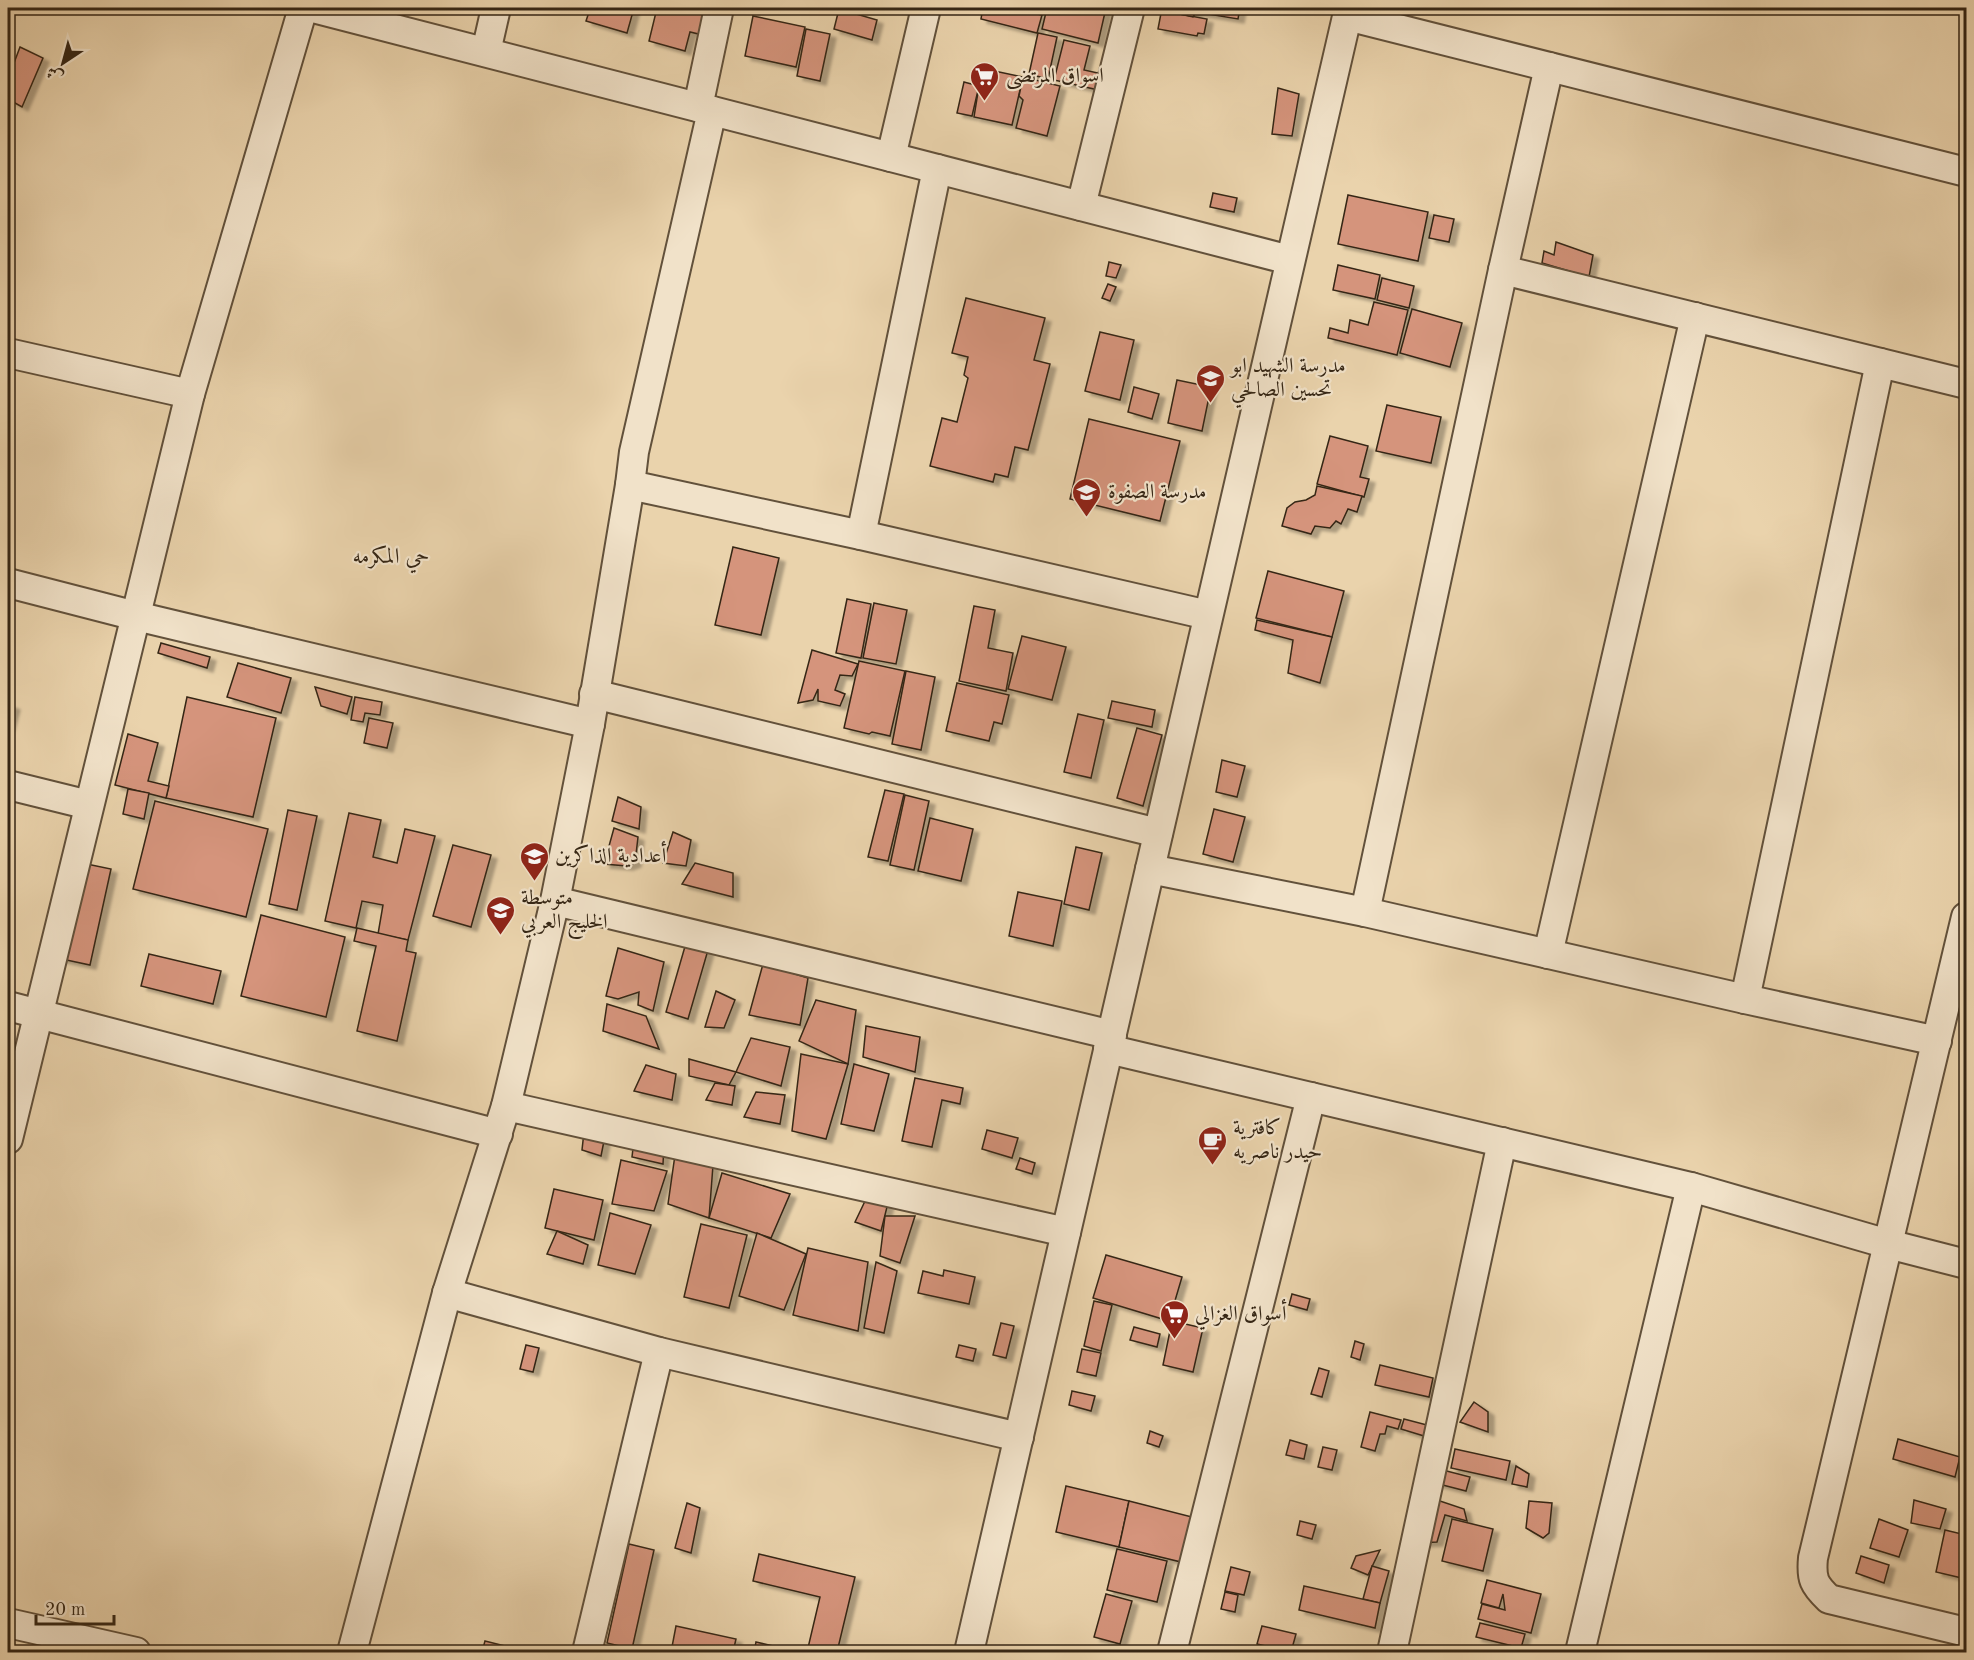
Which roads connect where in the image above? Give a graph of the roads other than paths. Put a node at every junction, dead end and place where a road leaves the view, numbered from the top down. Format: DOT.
graph roads {
  1 [pos="303,8"];
  2 [pos="313,8"];
  3 [pos="496,8"];
  4 [pos="719,8"];
  5 [pos="926,8"];
  6 [pos="1130,8"];
  7 [pos="1348,12"];
  8 [pos="486,52"];
  9 [pos="1550,67"];
  10 [pos="705,109"];
  11 [pos="891,157"];
  12 [pos="937,169"];
  13 [pos="1966,172"];
  14 [pos="1082,206"];
  15 [pos="1290,260"];
  16 [pos="1503,270"];
  17 [pos="1695,317"];
  18 [pos="8,353"];
  19 [pos="1880,363"];
  20 [pos="1966,384"];
  21 [pos="190,394"];
  22 [pos="630,485"];
  23 [pos="861,535"];
  24 [pos="8,583"];
  25 [pos="1208,615"];
  26 [pos="136,616"];
  27 [pos="594,694"];
  28 [pos="590,724"];
  29 [pos="8,785"];
  30 [pos="90,805"];
  31 [pos="1158,833"];
  32 [pos="1150,869"];
  33 [pos="555,901"];
  34 [pos="1365,912"];
  35 [pos="1966,917"];
  36 [pos="1548,954"];
  37 [pos="1745,999"];
  38 [pos="8,1006"];
  39 [pos="38,1014"];
  40 [pos="1937,1041"];
  41 [pos="1110,1042"];
  42 [pos="1311,1097"];
  43 [pos="506,1106"];
  44 [pos="498,1134"];
  45 [pos="8,1139"];
  46 [pos="1503,1142"];
  47 [pos="1691,1187"];
  48 [pos="1066,1232"];
  49 [pos="1888,1244"];
  50 [pos="1966,1264"];
  51 [pos="447,1293"];
  52 [pos="659,1352"];
  53 [pos="1019,1437"];
  54 [pos="8,1623"];
  55 [pos="1966,1632"];
  56 [pos="129,1652"];
  57 [pos="352,1653"];
  58 [pos="587,1653"];
  59 [pos="969,1653"];
  60 [pos="1172,1653"];
  61 [pos="1392,1653"];
  62 [pos="1580,1653"];
  1 -- 21 [label="street"];
  2 -- 8 [label="street"];
  3 -- 8 [label="street"];
  4 -- 10 [label="street"];
  5 -- 11 [label="street"];
  6 -- 14 [label="street"];
  7 -- 9 [label="street"];
  7 -- 15 [label="street"];
  8 -- 10 [label="street"];
  9 -- 13 [label="street"];
  9 -- 16 [label="street"];
  10 -- 11 [label="street"];
  10 -- 22 [label="street"];
  11 -- 12 [label="street"];
  12 -- 14 [label="street"];
  12 -- 23 [label="street"];
  14 -- 15 [label="street"];
  15 -- 25 [label="street"];
  16 -- 17 [label="street"];
  16 -- 34 [label="street"];
  17 -- 19 [label="street"];
  17 -- 36 [label="street"];
  18 -- 21 [label="street"];
  19 -- 20 [label="street"];
  19 -- 37 [label="street"];
  21 -- 26 [label="street"];
  22 -- 23 [label="street"];
  22 -- 27 [label="street"];
  23 -- 25 [label="street"];
  24 -- 26 [label="street"];
  25 -- 31 [label="street"];
  26 -- 28 [label="street"];
  26 -- 30 [label="street"];
  27 -- 28 [label="street"];
  27 -- 31 [label="street"];
  28 -- 33 [label="street"];
  29 -- 30 [label="street"];
  30 -- 39 [label="street"];
  31 -- 32 [label="street"];
  32 -- 34 [label="street"];
  32 -- 41 [label="street"];
  33 -- 41 [label="street"];
  33 -- 43 [label="street"];
  34 -- 36 [label="street"];
  35 -- 40 [label="street"];
  36 -- 37 [label="street"];
  37 -- 40 [label="street"];
  38 -- 39 [label="street"];
  39 -- 44 [label="street"];
  39 -- 45 [label="street"];
  40 -- 49 [label="street"];
  41 -- 42 [label="street"];
  41 -- 48 [label="street"];
  42 -- 46 [label="street"];
  42 -- 60 [label="street"];
  43 -- 44 [label="street"];
  43 -- 48 [label="street"];
  44 -- 51 [label="street"];
  46 -- 47 [label="street"];
  46 -- 61 [label="street"];
  47 -- 49 [label="street"];
  47 -- 62 [label="street"];
  48 -- 53 [label="street"];
  49 -- 50 [label="street"];
  49 -- 55 [label="street"];
  51 -- 52 [label="street"];
  51 -- 57 [label="street"];
  52 -- 53 [label="street"];
  52 -- 58 [label="street"];
  53 -- 59 [label="street"];
  54 -- 56 [label="street"];
}
